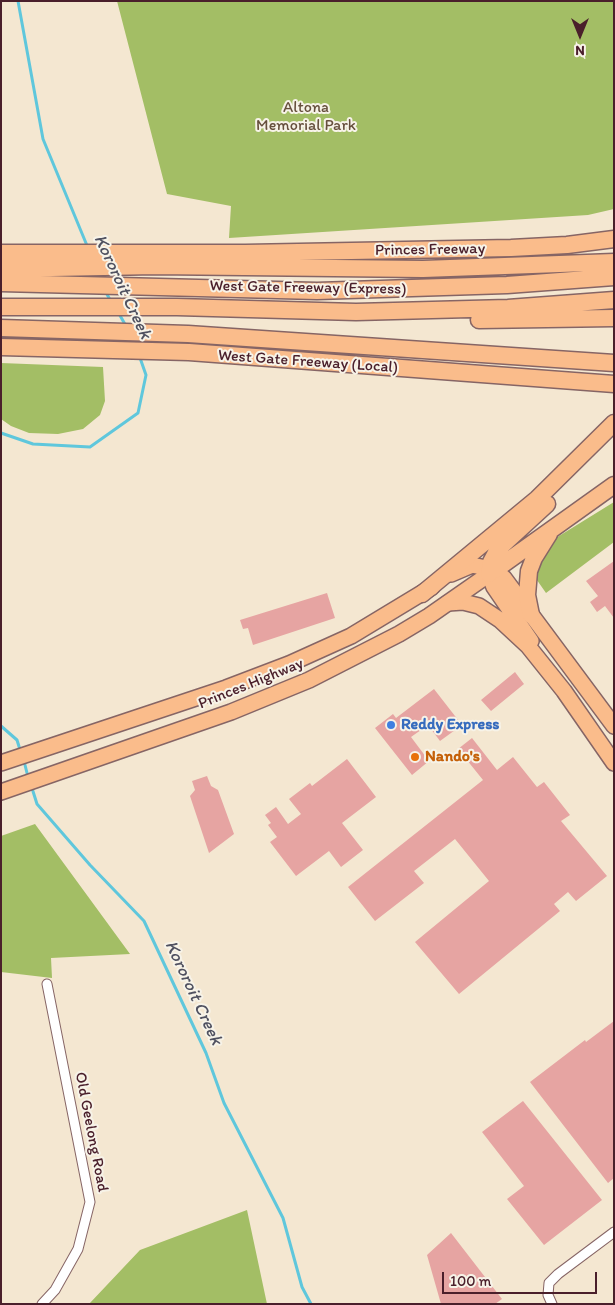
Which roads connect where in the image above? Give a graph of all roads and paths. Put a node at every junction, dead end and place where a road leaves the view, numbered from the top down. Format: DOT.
graph roads {
  1 [pos="614,239"];
  2 [pos="1,253"];
  3 [pos="245,253"];
  4 [pos="153,260"];
  5 [pos="614,262"];
  6 [pos="574,265"];
  7 [pos="1,269"];
  8 [pos="49,276"];
  9 [pos="614,277"];
  10 [pos="1,283"];
  11 [pos="614,300"];
  12 [pos="1,307"];
  13 [pos="356,312"];
  14 [pos="614,318"];
  15 [pos="1,328"];
  16 [pos="1,347"];
  17 [pos="614,363"];
  18 [pos="614,384"];
  19 [pos="614,423"];
  20 [pos="589,450"];
  21 [pos="614,485"];
  22 [pos="555,526"];
  23 [pos="491,570"];
  24 [pos="422,594"];
  25 [pos="448,603"];
  26 [pos="531,615"];
  27 [pos="351,636"];
  28 [pos="373,648"];
  29 [pos="541,660"];
  30 [pos="614,726"];
  31 [pos="610,758"];
  32 [pos="1,763"];
  33 [pos="1,792"];
  34 [pos="47,984"];
  35 [pos="614,1232"];
  36 [pos="42,1304"];
  37 [pos="552,1304"];
  1 -- 3 [label="highway, Princes Freeway"];
  2 -- 4 [label="highway"];
  3 -- 4 [label="highway"];
  3 -- 6 [label="highway"];
  4 -- 6 [label="highway"];
  4 -- 8 [label="highway"];
  5 -- 6 [label="highway"];
  7 -- 8 [label="highway"];
  8 -- 9 [label="highway, West Gate Freeway (Express)"];
  8 -- 10 [label="highway, West Gate Freeway (Express)"];
  11 -- 13 [label="highway, West Gate Freeway (Express)"];
  12 -- 13 [label="highway, West Gate Freeway (Express)"];
  13 -- 14 [label="highway"];
  15 -- 17 [label="highway"];
  16 -- 18 [label="highway, West Gate Freeway (Local)"];
  19 -- 20 [label="highway"];
  20 -- 23 [label="highway"];
  20 -- 24 [label="highway"];
  21 -- 22 [label="highway"];
  22 -- 23 [label="highway"];
  22 -- 26 [label="highway"];
  23 -- 24 [label="main road, Princes Highway"];
  23 -- 25 [label="main road, Princes Highway"];
  23 -- 26 [label="main road"];
  23 -- 29 [label="main road"];
  24 -- 27 [label="main road, Princes Highway"];
  25 -- 28 [label="main road, Princes Highway"];
  25 -- 29 [label="main road"];
  26 -- 30 [label="main road"];
  27 -- 28 [label="main road"];
  27 -- 32 [label="main road, Princes Highway"];
  28 -- 33 [label="main road, Princes Highway"];
  29 -- 31 [label="main road"];
  34 -- 36 [label="street, Old Geelong Road"];
  35 -- 37 [label="street"];
}
